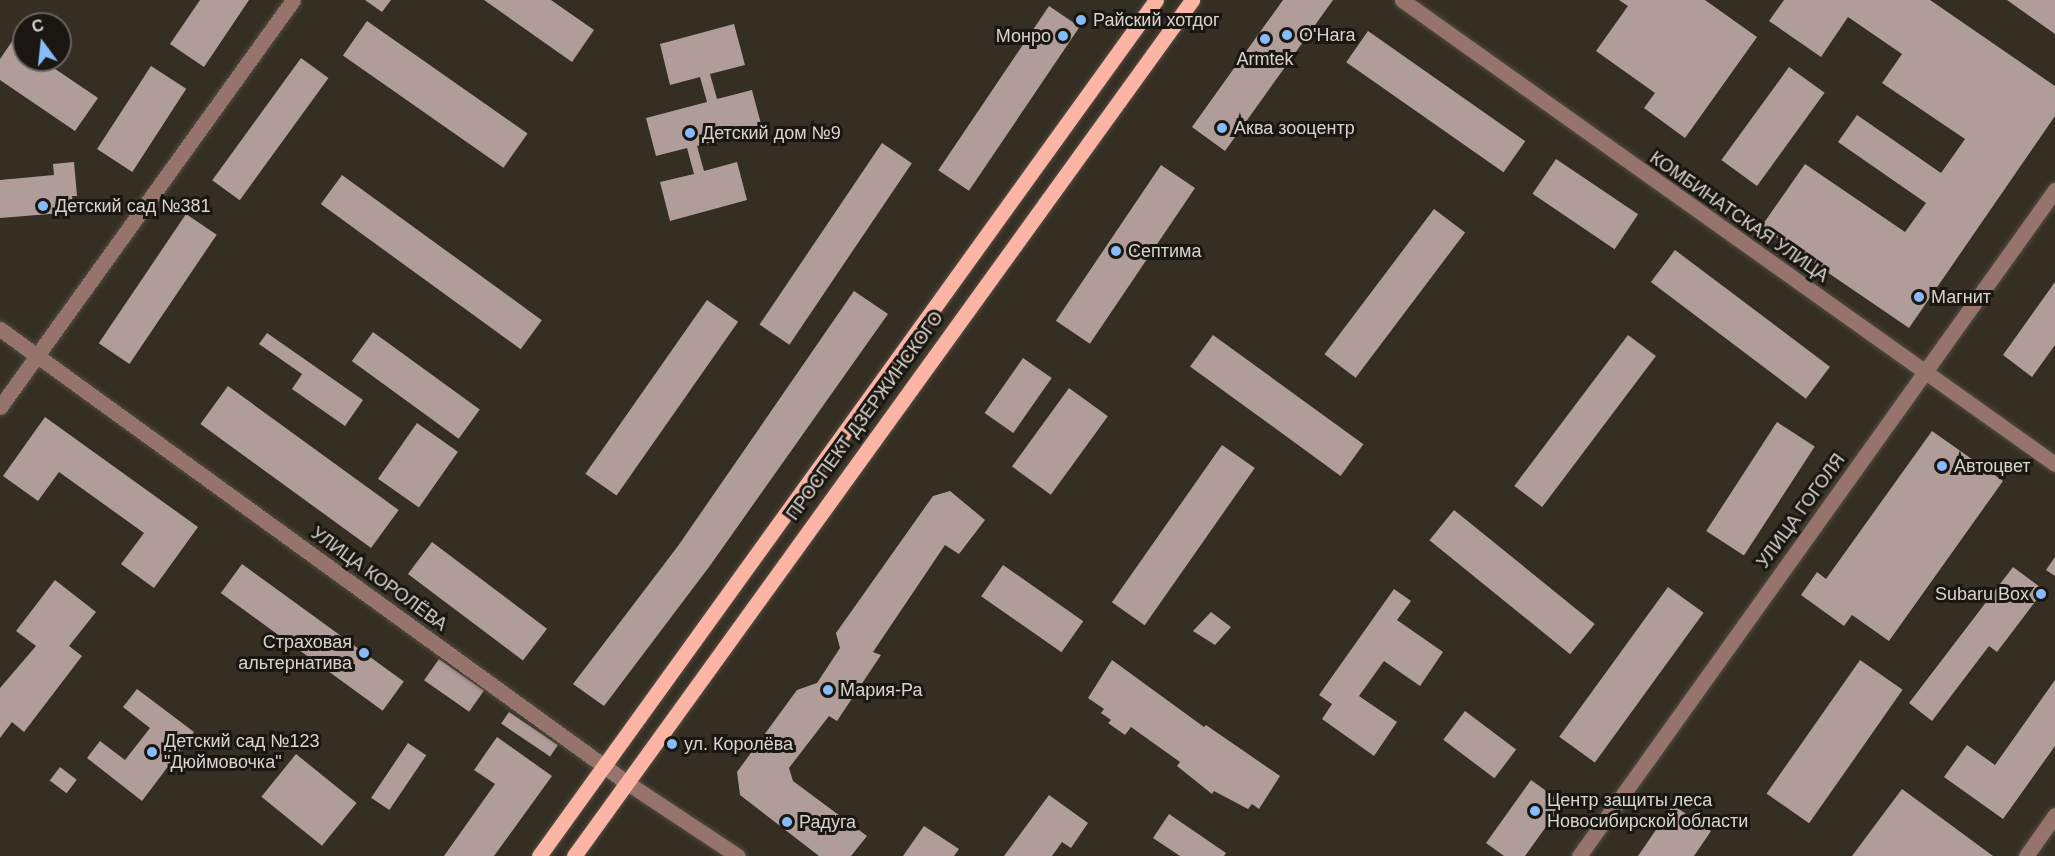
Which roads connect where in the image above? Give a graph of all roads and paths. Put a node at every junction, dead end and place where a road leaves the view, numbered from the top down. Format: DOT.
graph roads {
  1 [pos="293,0"];
  2 [pos="1156,0"];
  3 [pos="1192,0"];
  4 [pos="1402,0"];
  5 [pos="2055,190"];
  6 [pos="0,329"];
  7 [pos="36,357"];
  8 [pos="1926,374"];
  9 [pos="0,407"];
  10 [pos="2055,464"];
  11 [pos="604,766"];
  12 [pos="626,782"];
  13 [pos="2055,815"];
  14 [pos="539,856"];
  15 [pos="574,856"];
  16 [pos="738,856"];
  17 [pos="1579,856"];
  18 [pos="2026,856"];
  1 -- 7 [label="street"];
  2 -- 11 [label="main road, ПРОСПЕКТ ДЗЕРЖИНСКОГО"];
  3 -- 12 [label="main road, ПРОСПЕКТ ДЗЕРЖИНСКОГО"];
  4 -- 8 [label="street, КОМБИНАТСКАЯ УЛИЦА"];
  5 -- 8 [label="street, УЛИЦА ГОГОЛЯ"];
  6 -- 7 [label="street, УЛИЦА КОРОЛЁВА"];
  7 -- 9 [label="street"];
  7 -- 11 [label="street, УЛИЦА КОРОЛЁВА"];
  8 -- 10 [label="street, КОМБИНАТСКАЯ УЛИЦА"];
  8 -- 17 [label="street, УЛИЦА ГОГОЛЯ"];
  11 -- 12 [label="street, УЛИЦА КОРОЛЁВА"];
  11 -- 14 [label="main road, ПРОСПЕКТ ДЗЕРЖИНСКОГО"];
  12 -- 15 [label="main road, ПРОСПЕКТ ДЗЕРЖИНСКОГО"];
  12 -- 16 [label="street, УЛИЦА КОРОЛЁВА"];
  13 -- 18 [label="street"];
}
